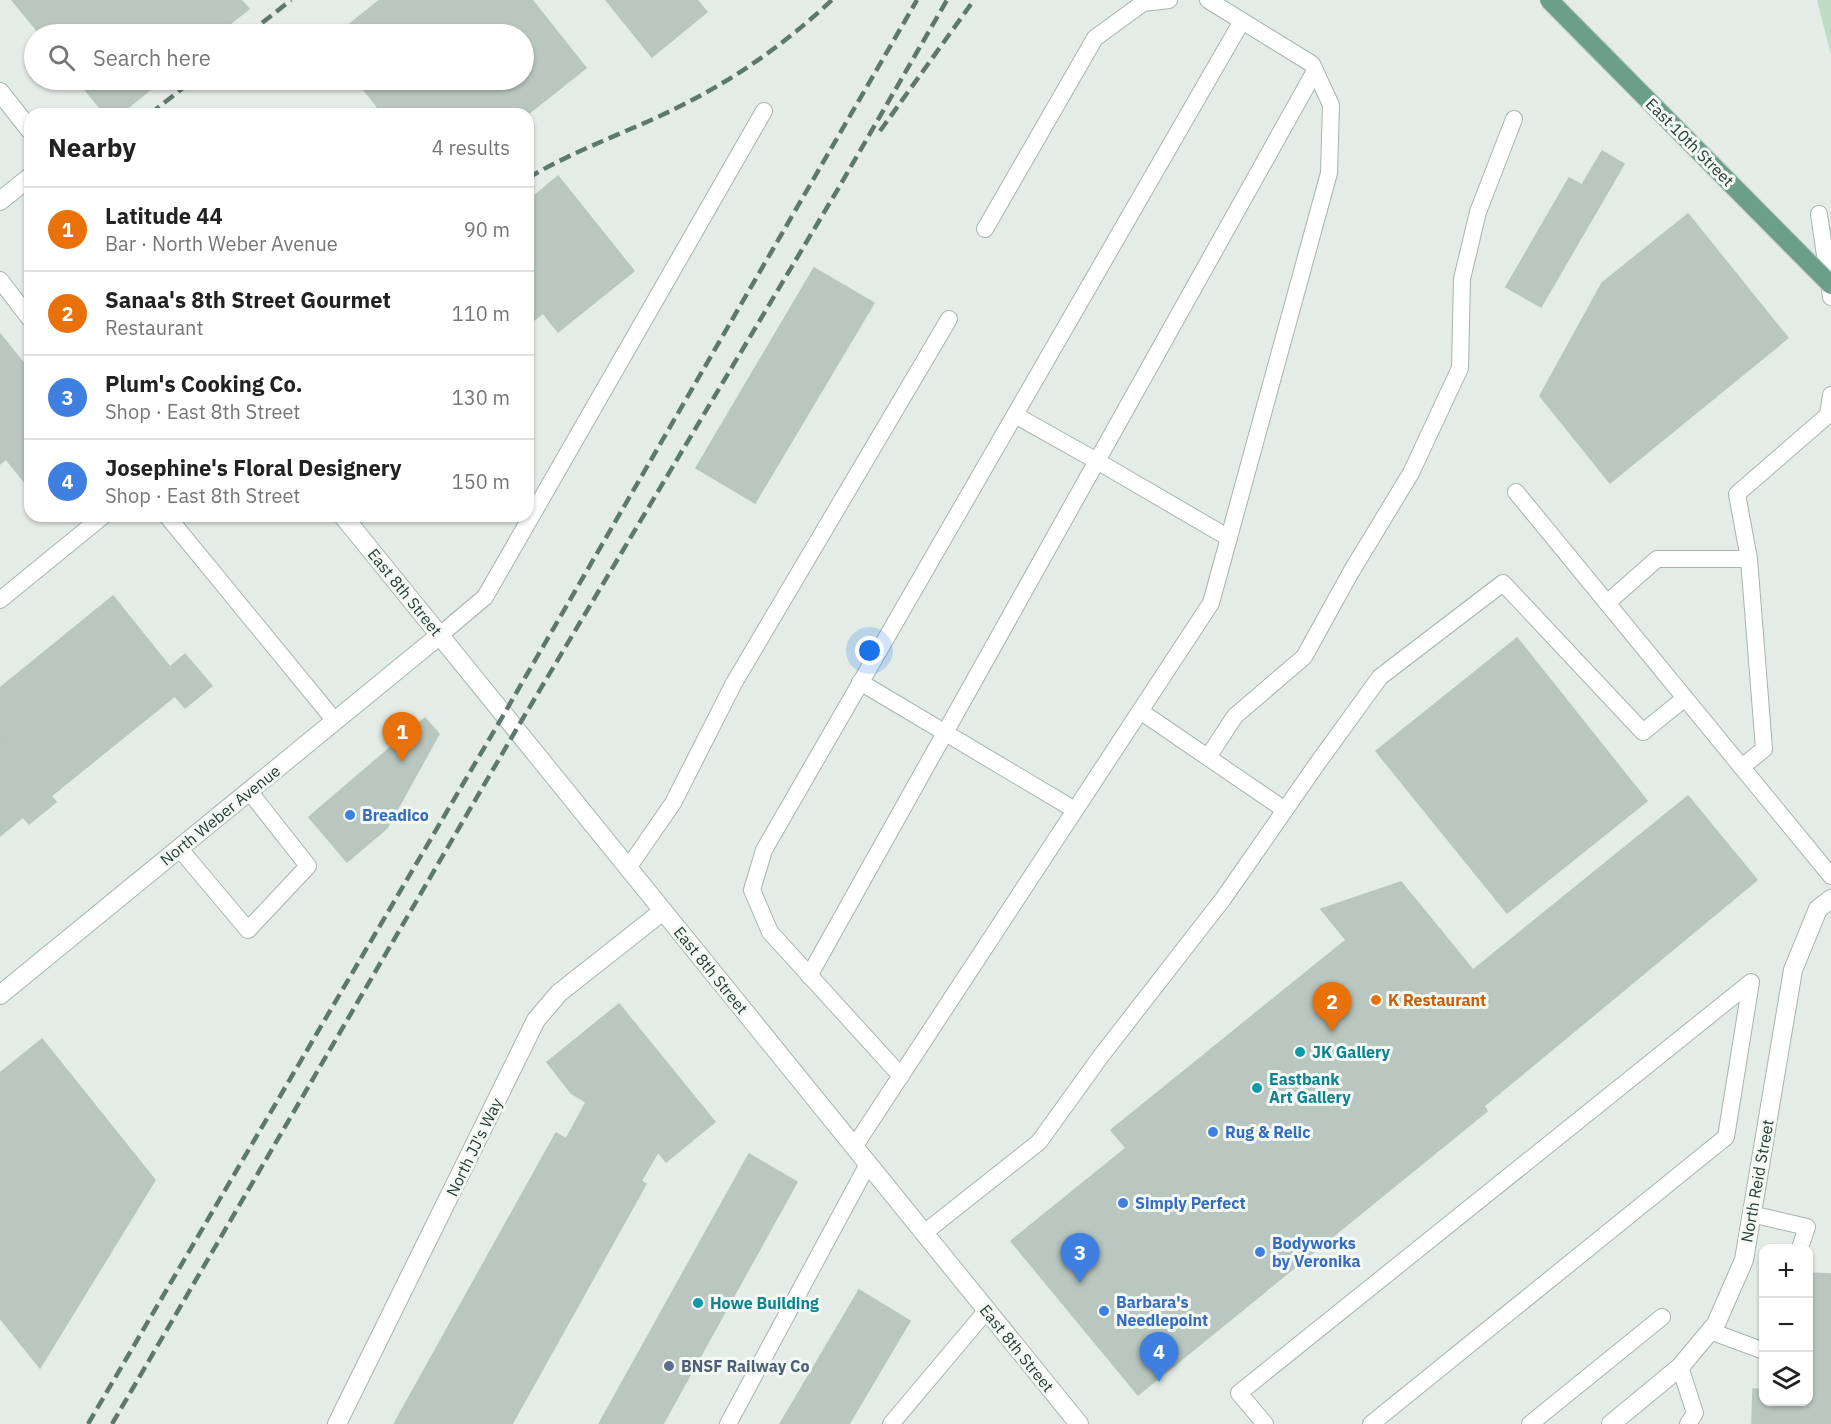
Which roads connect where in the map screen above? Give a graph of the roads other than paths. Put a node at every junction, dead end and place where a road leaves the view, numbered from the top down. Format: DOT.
graph roads {
  1 [pos="1169,0"];
  2 [pos="1208,0"];
  3 [pos="1549,0"];
  4 [pos="1242,21"];
  5 [pos="1315,71"];
  6 [pos="0,92"];
  7 [pos="764,111"];
  8 [pos="1514,119"];
  9 [pos="24,122"];
  10 [pos="24,182"];
  11 [pos="0,201"];
  12 [pos="1820,214"];
  13 [pos="985,229"];
  14 [pos="0,280"];
  15 [pos="1831,285"];
  16 [pos="1831,297"];
  17 [pos="24,311"];
  18 [pos="949,319"];
  19 [pos="1831,395"];
  20 [pos="1015,415"];
  21 [pos="1097,461"];
  22 [pos="1516,492"];
  23 [pos="534,512"];
  24 [pos="96,522"];
  25 [pos="172,522"];
  26 [pos="348,522"];
  27 [pos="528,522"];
  28 [pos="1229,538"];
  29 [pos="1749,559"];
  30 [pos="0,600"];
  31 [pos="1608,603"];
  32 [pos="440,635"];
  33 [pos="860,682"];
  34 [pos="1685,698"];
  35 [pos="1140,711"];
  36 [pos="334,721"];
  37 [pos="945,733"];
  38 [pos="1208,756"];
  39 [pos="1742,767"];
  40 [pos="249,791"];
  41 [pos="1075,810"];
  42 [pos="1285,810"];
  43 [pos="179,848"];
  44 [pos="628,868"];
  45 [pos="1831,876"];
  46 [pos="1831,899"];
  47 [pos="663,911"];
  48 [pos="809,975"];
  49 [pos="0,995"];
  50 [pos="901,1076"];
  51 [pos="854,1147"];
  52 [pos="868,1164"];
  53 [pos="1751,1214"];
  54 [pos="924,1233"];
  55 [pos="1801,1244"];
  56 [pos="987,1310"];
  57 [pos="1662,1317"];
  58 [pos="1710,1331"];
  59 [pos="1759,1349"];
  60 [pos="1680,1367"];
  61 [pos="337,1424"];
  62 [pos="728,1424"];
  63 [pos="891,1424"];
  64 [pos="1079,1424"];
  65 [pos="1264,1424"];
  66 [pos="1371,1424"];
  67 [pos="1530,1424"];
  68 [pos="1611,1424"];
  69 [pos="1688,1424"];
  1 -- 13 [label="lane"];
  2 -- 4 [label="lane"];
  3 -- 15 [label="main road, East 10th Street, bridge"];
  4 -- 5 [label="lane"];
  4 -- 20 [label="lane"];
  5 -- 21 [label="lane"];
  5 -- 28 [label="lane"];
  6 -- 9 [label="street"];
  7 -- 23 [label="lane"];
  8 -- 38 [label="lane"];
  10 -- 11 [label="street"];
  12 -- 16 [label="lane"];
  14 -- 17 [label="lane"];
  18 -- 44 [label="lane"];
  19 -- 29 [label="lane"];
  20 -- 21 [label="lane"];
  20 -- 33 [label="lane"];
  21 -- 28 [label="lane"];
  21 -- 37 [label="lane"];
  22 -- 31 [label="lane"];
  24 -- 30 [label="lane"];
  25 -- 36 [label="lane"];
  26 -- 32 [label="street, East 8th Street"];
  27 -- 32 [label="lane"];
  28 -- 35 [label="lane"];
  29 -- 31 [label="lane"];
  29 -- 39 [label="lane"];
  31 -- 34 [label="lane"];
  32 -- 36 [label="street, North Weber Avenue"];
  32 -- 44 [label="street, East 8th Street"];
  33 -- 37 [label="lane"];
  33 -- 48 [label="lane"];
  34 -- 39 [label="lane"];
  34 -- 42 [label="lane"];
  35 -- 38 [label="lane"];
  35 -- 41 [label="lane"];
  36 -- 40 [label="street, North Weber Avenue"];
  37 -- 41 [label="lane"];
  37 -- 48 [label="lane"];
  38 -- 42 [label="lane"];
  39 -- 45 [label="lane"];
  40 -- 43 [label="street, North Weber Avenue"];
  40 -- 43 [label="lane"];
  41 -- 50 [label="lane"];
  42 -- 54 [label="lane"];
  43 -- 49 [label="street, North Weber Avenue"];
  44 -- 47 [label="street, East 8th Street"];
  46 -- 53 [label="street, North Reid Street"];
  47 -- 51 [label="street, East 8th Street"];
  47 -- 61 [label="street, North JJ's Way"];
  48 -- 50 [label="lane"];
  50 -- 51 [label="lane"];
  51 -- 52 [label="street, East 8th Street"];
  52 -- 54 [label="street, East 8th Street"];
  52 -- 62 [label="lane"];
  53 -- 55 [label="lane"];
  53 -- 58 [label="street, North Reid Street"];
  54 -- 56 [label="street, East 8th Street"];
  56 -- 63 [label="lane"];
  56 -- 64 [label="street, East 8th Street"];
  57 -- 67 [label="lane"];
  58 -- 59 [label="lane"];
  58 -- 60 [label="street, North Reid Street"];
  60 -- 68 [label="street, North Reid Street"];
  60 -- 69 [label="lane"];
  65 -- 66 [label="lane"];
}
